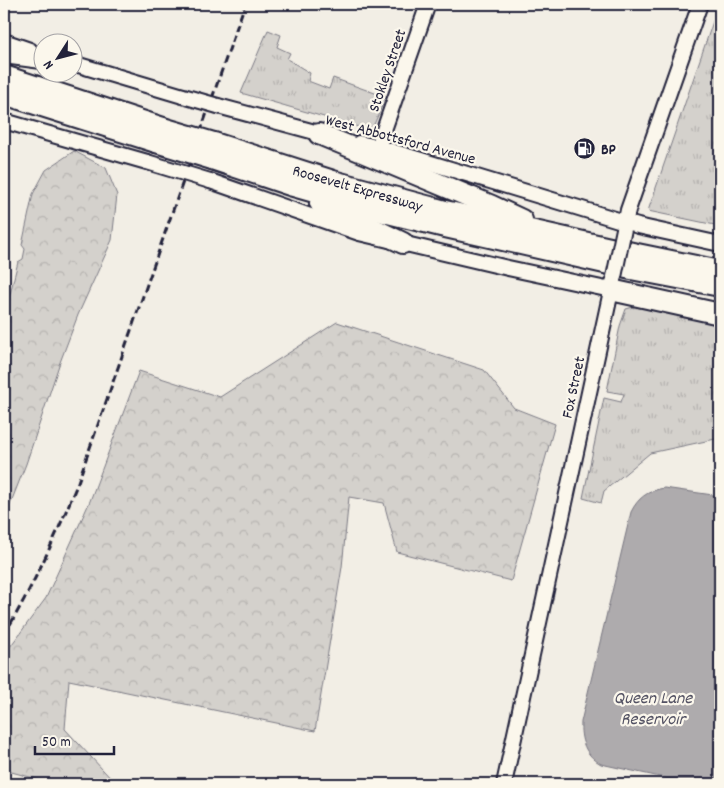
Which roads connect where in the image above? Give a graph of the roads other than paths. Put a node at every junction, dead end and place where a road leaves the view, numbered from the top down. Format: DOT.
graph roads {
  1 [pos="428,4"];
  2 [pos="700,4"];
  3 [pos="4,41"];
  4 [pos="32,52"];
  5 [pos="4,53"];
  6 [pos="32,55"];
  7 [pos="82,66"];
  8 [pos="4,76"];
  9 [pos="4,94"];
  10 [pos="4,121"];
  11 [pos="319,134"];
  12 [pos="160,135"];
  13 [pos="378,148"];
  14 [pos="213,151"];
  15 [pos="293,186"];
  16 [pos="625,226"];
  17 [pos="558,237"];
  18 [pos="403,242"];
  19 [pos="720,244"];
  20 [pos="720,271"];
  21 [pos="612,283"];
  22 [pos="720,286"];
  23 [pos="720,314"];
  24 [pos="504,784"];
  1 -- 13 [label="street, Stokley Street"];
  2 -- 16 [label="street, Fox Street"];
  3 -- 4 [label="street"];
  5 -- 6 [label="highway"];
  7 -- 11 [label="street, West Abbottsford Avenue, bridge"];
  8 -- 12 [label="highway, Roosevelt Expressway"];
  9 -- 12 [label="highway, Roosevelt Expressway"];
  10 -- 18 [label="street, bridge"];
  11 -- 13 [label="street, West Abbottsford Avenue"];
  11 -- 17 [label="highway"];
  12 -- 14 [label="highway, Roosevelt Expressway, bridge"];
  13 -- 16 [label="street, West Abbottsford Avenue"];
  14 -- 15 [label="highway, Roosevelt Expressway"];
  14 -- 17 [label="highway, Roosevelt Expressway"];
  15 -- 18 [label="highway"];
  15 -- 22 [label="highway, Roosevelt Expressway"];
  16 -- 19 [label="street, West Abbottsford Avenue"];
  16 -- 21 [label="street, Fox Street, bridge"];
  17 -- 20 [label="highway, Roosevelt Expressway"];
  18 -- 21 [label="street"];
  21 -- 23 [label="highway"];
  21 -- 24 [label="street, Fox Street"];
}
